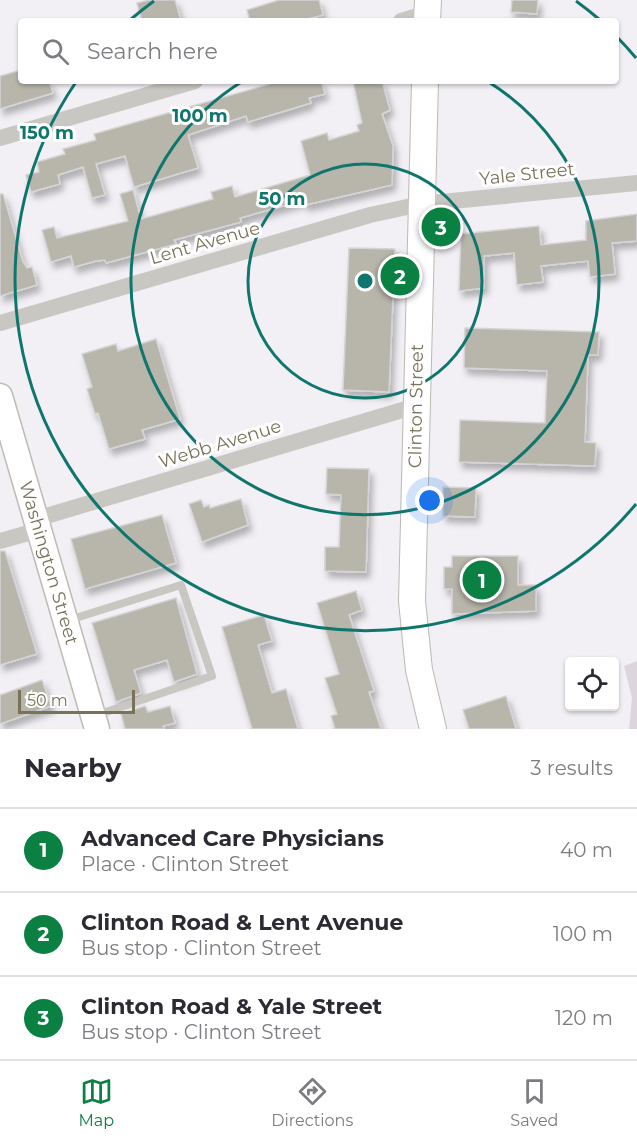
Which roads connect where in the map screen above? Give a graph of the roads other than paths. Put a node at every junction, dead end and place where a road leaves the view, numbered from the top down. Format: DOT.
graph roads {
  1 [pos="428,11"];
  2 [pos="409,18"];
  3 [pos="185,84"];
  4 [pos="425,84"];
  5 [pos="0,138"];
  6 [pos="637,183"];
  7 [pos="421,204"];
  8 [pos="0,323"];
  9 [pos="0,396"];
  10 [pos="416,406"];
  11 [pos="38,524"];
  12 [pos="0,541"];
  13 [pos="66,621"];
  14 [pos="96,723"];
  15 [pos="433,729"];
  1 -- 2 [label="street"];
  3 -- 5 [label="street"];
  4 -- 7 [label="main road, Clinton Street"];
  6 -- 7 [label="street, Yale Street"];
  7 -- 8 [label="street, Lent Avenue"];
  7 -- 10 [label="main road, Clinton Street"];
  9 -- 11 [label="main road, Washington Street"];
  10 -- 11 [label="street, Webb Avenue"];
  10 -- 15 [label="main road, Clinton Street"];
  11 -- 12 [label="street, Webb Avenue"];
  11 -- 13 [label="main road, Washington Street"];
  13 -- 14 [label="main road, Washington Street"];
  13 -- 14 [label="lane"];
}
